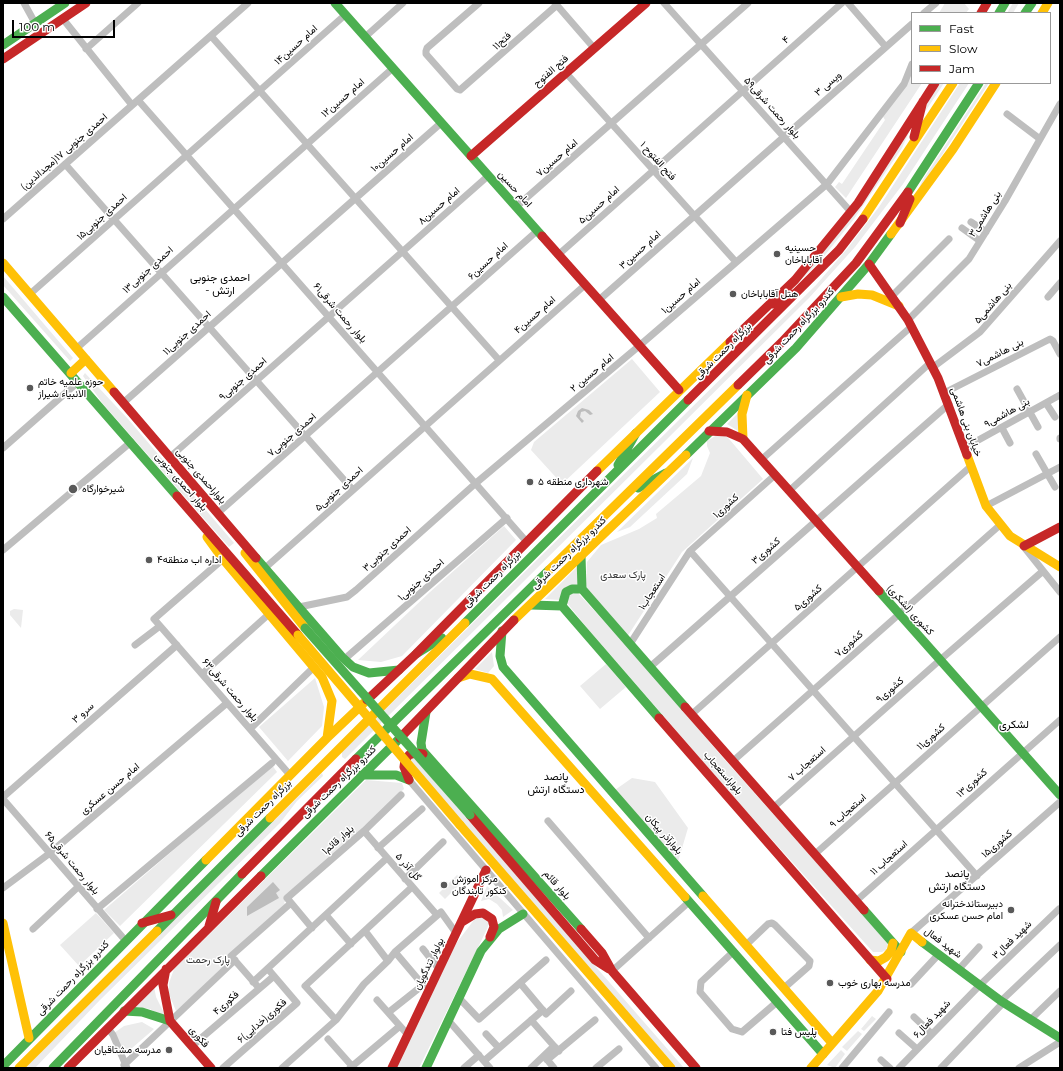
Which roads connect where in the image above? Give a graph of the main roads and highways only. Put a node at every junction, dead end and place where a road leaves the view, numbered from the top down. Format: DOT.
graph roads {
  1 [pos="65,3"];
  2 [pos="86,3"];
  3 [pos="335,3"];
  4 [pos="646,3"];
  5 [pos="987,3"];
  6 [pos="1005,3"];
  7 [pos="1032,3"];
  8 [pos="1048,3"];
  9 [pos="982,12"];
  10 [pos="1000,12"];
  11 [pos="1026,12"];
  12 [pos="1043,12"];
  13 [pos="3,45"];
  14 [pos="3,59"];
  15 [pos="934,84"];
  16 [pos="952,84"];
  17 [pos="978,84"];
  18 [pos="995,84"];
  19 [pos="923,101"];
  20 [pos="910,149"];
  21 [pos="471,156"];
  22 [pos="920,176"];
  23 [pos="900,223"];
  24 [pos="3,263"];
  25 [pos="869,264"];
  26 [pos="801,289"];
  27 [pos="3,297"];
  28 [pos="841,297"];
  29 [pos="772,304"];
  30 [pos="899,306"];
  31 [pos="86,359"];
  32 [pos="71,373"];
  33 [pos="679,390"];
  34 [pos="747,395"];
  35 [pos="709,431"];
  36 [pos="636,433"];
  37 [pos="743,439"];
  38 [pos="666,473"];
  39 [pos="611,478"];
  40 [pos="625,496"];
  41 [pos="218,513"];
  42 [pos="200,521"];
  43 [pos="1060,527"];
  44 [pos="1024,546"];
  45 [pos="581,556"];
  46 [pos="1060,567"];
  47 [pos="582,589"];
  48 [pos="531,605"];
  49 [pos="562,606"];
  50 [pos="460,626"];
  51 [pos="502,631"];
  52 [pos="302,632"];
  53 [pos="416,654"];
  54 [pos="345,657"];
  55 [pos="503,667"];
  56 [pos="399,670"];
  57 [pos="322,677"];
  58 [pos="457,679"];
  59 [pos="492,679"];
  60 [pos="426,712"];
  61 [pos="564,737"];
  62 [pos="326,738"];
  63 [pos="553,748"];
  64 [pos="429,757"];
  65 [pos="327,760"];
  66 [pos="340,774"];
  67 [pos="361,776"];
  68 [pos="1060,795"];
  69 [pos="653,838"];
  70 [pos="642,850"];
  71 [pos="486,870"];
  72 [pos="700,893"];
  73 [pos="216,900"];
  74 [pos="689,902"];
  75 [pos="524,914"];
  76 [pos="172,915"];
  77 [pos="3,923"];
  78 [pos="142,923"];
  79 [pos="461,923"];
  80 [pos="209,926"];
  81 [pos="490,938"];
  82 [pos="893,943"];
  83 [pos="902,952"];
  84 [pos="758,959"];
  85 [pos="870,960"];
  86 [pos="166,969"];
  87 [pos="748,969"];
  88 [pos="612,971"];
  89 [pos="887,979"];
  90 [pos="802,1009"];
  91 [pos="124,1011"];
  92 [pos="792,1020"];
  93 [pos="170,1021"];
  94 [pos="29,1038"];
  95 [pos="1060,1038"];
  96 [pos="832,1043"];
  97 [pos="822,1054"];
  98 [pos="3,1066"];
  99 [pos="19,1068"];
  100 [pos="53,1068"];
  101 [pos="68,1068"];
  102 [pos="211,1068"];
  103 [pos="392,1068"];
  104 [pos="426,1068"];
  105 [pos="671,1068"];
  106 [pos="696,1068"];
  107 [pos="812,1068"];
  1 -- 13 [label="main road"];
  2 -- 14 [label="main road"];
  3 -- 21 [label="main road, امام حسین"];
  4 -- 21 [label="main road, فتح الفتوح"];
  5 -- 9 [label="main road"];
  6 -- 10 [label="main road"];
  7 -- 11 [label="main road"];
  8 -- 12 [label="main road"];
  15 -- 19 [label="main road"];
  16 -- 20 [label="main road, بزرگراه رحمت شرقی"];
  17 -- 22 [label="main road"];
  18 -- 23 [label="main road, کندرو بزرگراه رحمت شرقی"];
  19 -- 20 [label="main road"];
  19 -- 29 [label="main road"];
  20 -- 26 [label="main road, بزرگراه رحمت شرقی"];
  21 -- 33 [label="main road, امام حسین"];
  22 -- 23 [label="main road"];
  22 -- 40 [label="main road"];
  23 -- 25 [label="main road, کندرو بزرگراه رحمت شرقی"];
  24 -- 31 [label="main road, بلواراحمدی جنوبی"];
  25 -- 28 [label="main road, کندرو بزرگراه رحمت شرقی"];
  25 -- 30 [label="main road, خیابان بنی هاشمی"];
  26 -- 29 [label="main road"];
  26 -- 39 [label="main road, بزرگراه رحمت شرقی"];
  27 -- 32 [label="main road, بلوار احمدی جنوبی"];
  28 -- 30 [label="main road"];
  28 -- 34 [label="main road, کندرو بزرگراه رحمت شرقی"];
  29 -- 33 [label="main road"];
  30 -- 44 [label="main road, خیابان بنی هاشمی"];
  31 -- 32 [label="main road"];
  31 -- 41 [label="main road, بلواراحمدی جنوبی"];
  32 -- 42 [label="main road, بلوار احمدی جنوبی"];
  33 -- 36 [label="main road, کندرو بزرگراه رحمت شرقی"];
  34 -- 35 [label="main road, کندرو بزرگراه رحمت شرقی"];
  34 -- 37 [label="main road"];
  35 -- 37 [label="main road"];
  35 -- 38 [label="main road, کندرو بزرگراه رحمت شرقی"];
  36 -- 39 [label="main road"];
  36 -- 53 [label="main road, کندرو بزرگراه رحمت شرقی"];
  37 -- 68 [label="main road, کشوری (لشکری)"];
  38 -- 40 [label="main road"];
  38 -- 45 [label="main road, کندرو بزرگراه رحمت شرقی"];
  39 -- 50 [label="main road, بزرگراه رحمت شرقی"];
  40 -- 66 [label="main road"];
  41 -- 52 [label="main road"];
  41 -- 54 [label="main road, بلواراحمدی جنوبی"];
  42 -- 52 [label="main road"];
  42 -- 57 [label="main road, بلوار احمدی جنوبی"];
  43 -- 44 [label="main road"];
  44 -- 46 [label="main road, خیابان بنی هاشمی"];
  45 -- 47 [label="main road"];
  45 -- 48 [label="main road, کندرو بزرگراه رحمت شرقی"];
  47 -- 49 [label="main road"];
  47 -- 82 [label="main road, بلواراستعجاب"];
  48 -- 49 [label="main road"];
  48 -- 51 [label="main road, کندرو بزرگراه رحمت شرقی"];
  49 -- 85 [label="main road, بلواراستعجاب"];
  50 -- 53 [label="main road"];
  50 -- 65 [label="main road, بزرگراه رحمت شرقی"];
  51 -- 55 [label="main road"];
  51 -- 58 [label="main road, کندرو بزرگراه رحمت شرقی"];
  52 -- 88 [label="main road, bridge"];
  52 -- 105 [label="main road, bridge"];
  53 -- 56 [label="main road, کندرو بزرگراه رحمت شرقی"];
  54 -- 56 [label="main road, بلواراحمدی جنوبی"];
  54 -- 57 [label="main road"];
  55 -- 59 [label="main road"];
  55 -- 61 [label="main road, بلوارآذر پیکان"];
  56 -- 62 [label="main road, کندرو بزرگراه رحمت شرقی"];
  57 -- 62 [label="main road, بلوار احمدی جنوبی"];
  58 -- 59 [label="main road"];
  58 -- 60 [label="main road, کندرو بزرگراه رحمت شرقی"];
  59 -- 63 [label="main road"];
  60 -- 64 [label="main road, بلوار قائم"];
  60 -- 67 [label="main road, کندرو بزرگراه رحمت شرقی"];
  61 -- 63 [label="main road"];
  61 -- 69 [label="main road, بلوارآذر پیکان"];
  62 -- 78 [label="main road, کندرو بزرگراه رحمت شرقی"];
  63 -- 70 [label="main road"];
  64 -- 67 [label="main road"];
  64 -- 88 [label="main road, بلوار قائم"];
  65 -- 66 [label="main road"];
  65 -- 76 [label="main road, بزرگراه رحمت شرقی"];
  66 -- 73 [label="main road"];
  67 -- 80 [label="main road, کندرو بزرگراه رحمت شرقی"];
  69 -- 70 [label="main road"];
  69 -- 72 [label="main road, بلوارآذر پیکان"];
  70 -- 74 [label="main road"];
  71 -- 79 [label="main road, بولوار تندگویان"];
  72 -- 74 [label="main road"];
  72 -- 84 [label="main road, بلوارآذر پیکان"];
  73 -- 80 [label="main road"];
  73 -- 100 [label="main road"];
  74 -- 87 [label="main road"];
  75 -- 81 [label="main road"];
  76 -- 78 [label="main road"];
  76 -- 99 [label="main road, بزرگراه رحمت شرقی"];
  77 -- 94 [label="main road"];
  78 -- 94 [label="main road, کندرو بزرگراه رحمت شرقی"];
  79 -- 81 [label="main road"];
  79 -- 103 [label="main road, بولوار تندگویان"];
  80 -- 86 [label="main road, کندرو بزرگراه رحمت شرقی"];
  81 -- 104 [label="main road"];
  82 -- 83 [label="main road, بلواراستعجاب"];
  82 -- 85 [label="main road"];
  83 -- 89 [label="main road, شهید فعال"];
  83 -- 95 [label="main road, شهید فعال"];
  84 -- 87 [label="main road"];
  84 -- 90 [label="main road, بلوارآذر پیکان"];
  85 -- 89 [label="main road, بلواراستعجاب"];
  86 -- 91 [label="main road, کندرو بزرگراه رحمت شرقی"];
  86 -- 93 [label="main road"];
  87 -- 92 [label="main road"];
  88 -- 106 [label="main road, بلوار قائم"];
  89 -- 96 [label="main road, شهید فعال"];
  90 -- 92 [label="main road"];
  90 -- 96 [label="main road, بلوارآذر پیکان"];
  91 -- 93 [label="main road"];
  91 -- 101 [label="main road, کندرو بزرگراه رحمت شرقی"];
  92 -- 97 [label="main road"];
  93 -- 102 [label="main road, فکوری"];
  94 -- 98 [label="main road, کندرو بزرگراه رحمت شرقی"];
  96 -- 97 [label="main road, شهید فعال"];
  97 -- 107 [label="main road, شهید فعال"];
}
